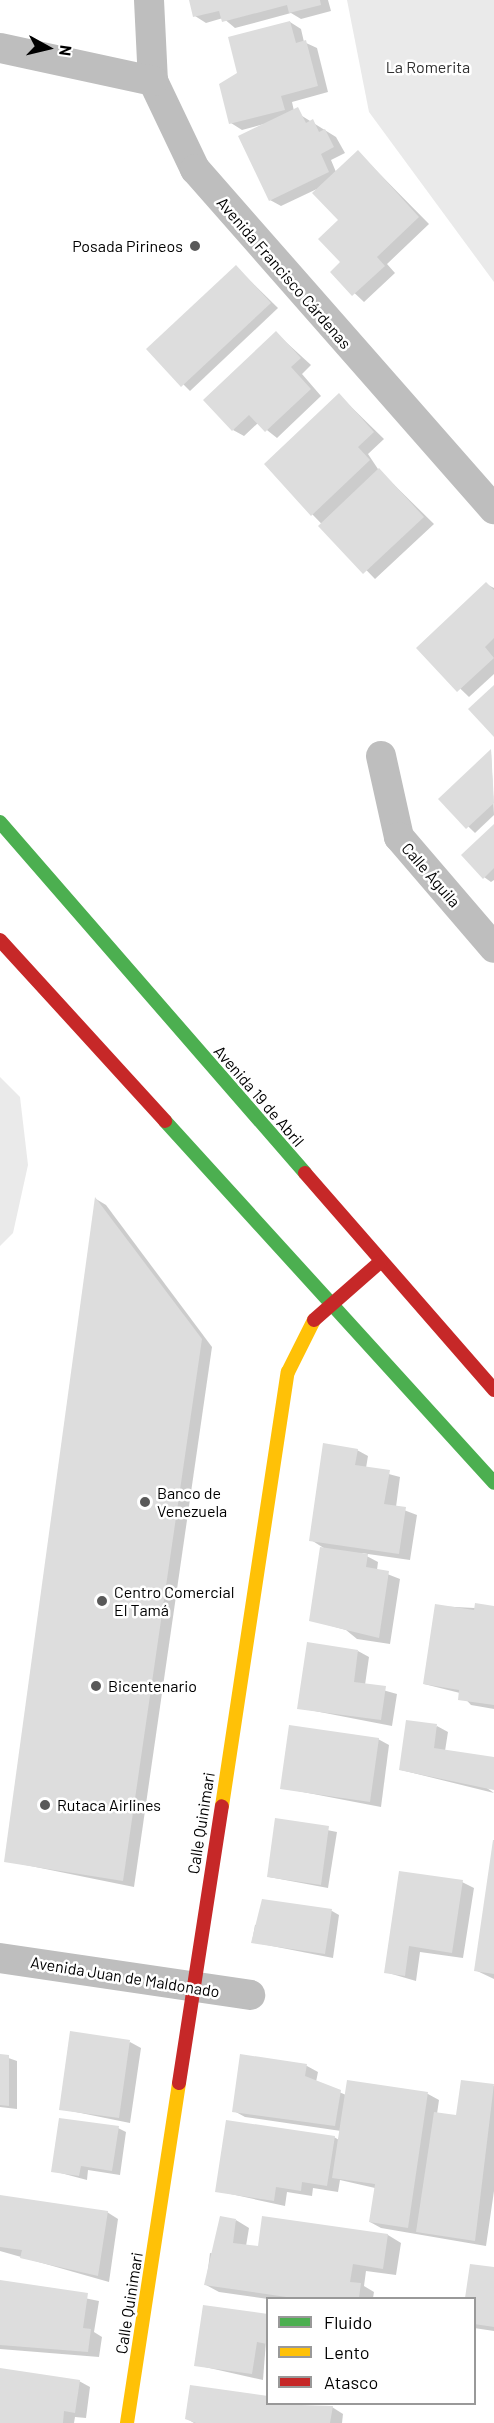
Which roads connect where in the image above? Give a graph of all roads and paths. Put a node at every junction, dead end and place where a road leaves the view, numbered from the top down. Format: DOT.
graph roads {
  1 [pos="149,0"];
  2 [pos="0,48"];
  3 [pos="153,81"];
  4 [pos="488,490"];
  5 [pos="381,756"];
  6 [pos="0,822"];
  7 [pos="0,940"];
  8 [pos="494,948"];
  9 [pos="380,1262"];
  10 [pos="330,1306"];
  11 [pos="494,1390"];
  12 [pos="494,1483"];
  13 [pos="0,1958"];
  14 [pos="192,1987"];
  15 [pos="250,1995"];
  16 [pos="127,2423"];
  1 -- 3 [label="street, Avenida Francisco Cárdenas"];
  2 -- 3 [label="street"];
  3 -- 4 [label="street, Avenida Francisco Cárdenas"];
  5 -- 8 [label="street, Calle Águila"];
  6 -- 9 [label="main road, Avenida 19 de Abril"];
  7 -- 10 [label="main road"];
  9 -- 10 [label="main road, Calle Quinimari"];
  9 -- 11 [label="main road, Avenida 19 de Abril"];
  10 -- 12 [label="main road"];
  10 -- 14 [label="main road, Calle Quinimari"];
  13 -- 14 [label="street, Avenida Juan de Maldonado"];
  14 -- 15 [label="street, Avenida Juan de Maldonado"];
  14 -- 16 [label="main road, Calle Quinimari"];
}
